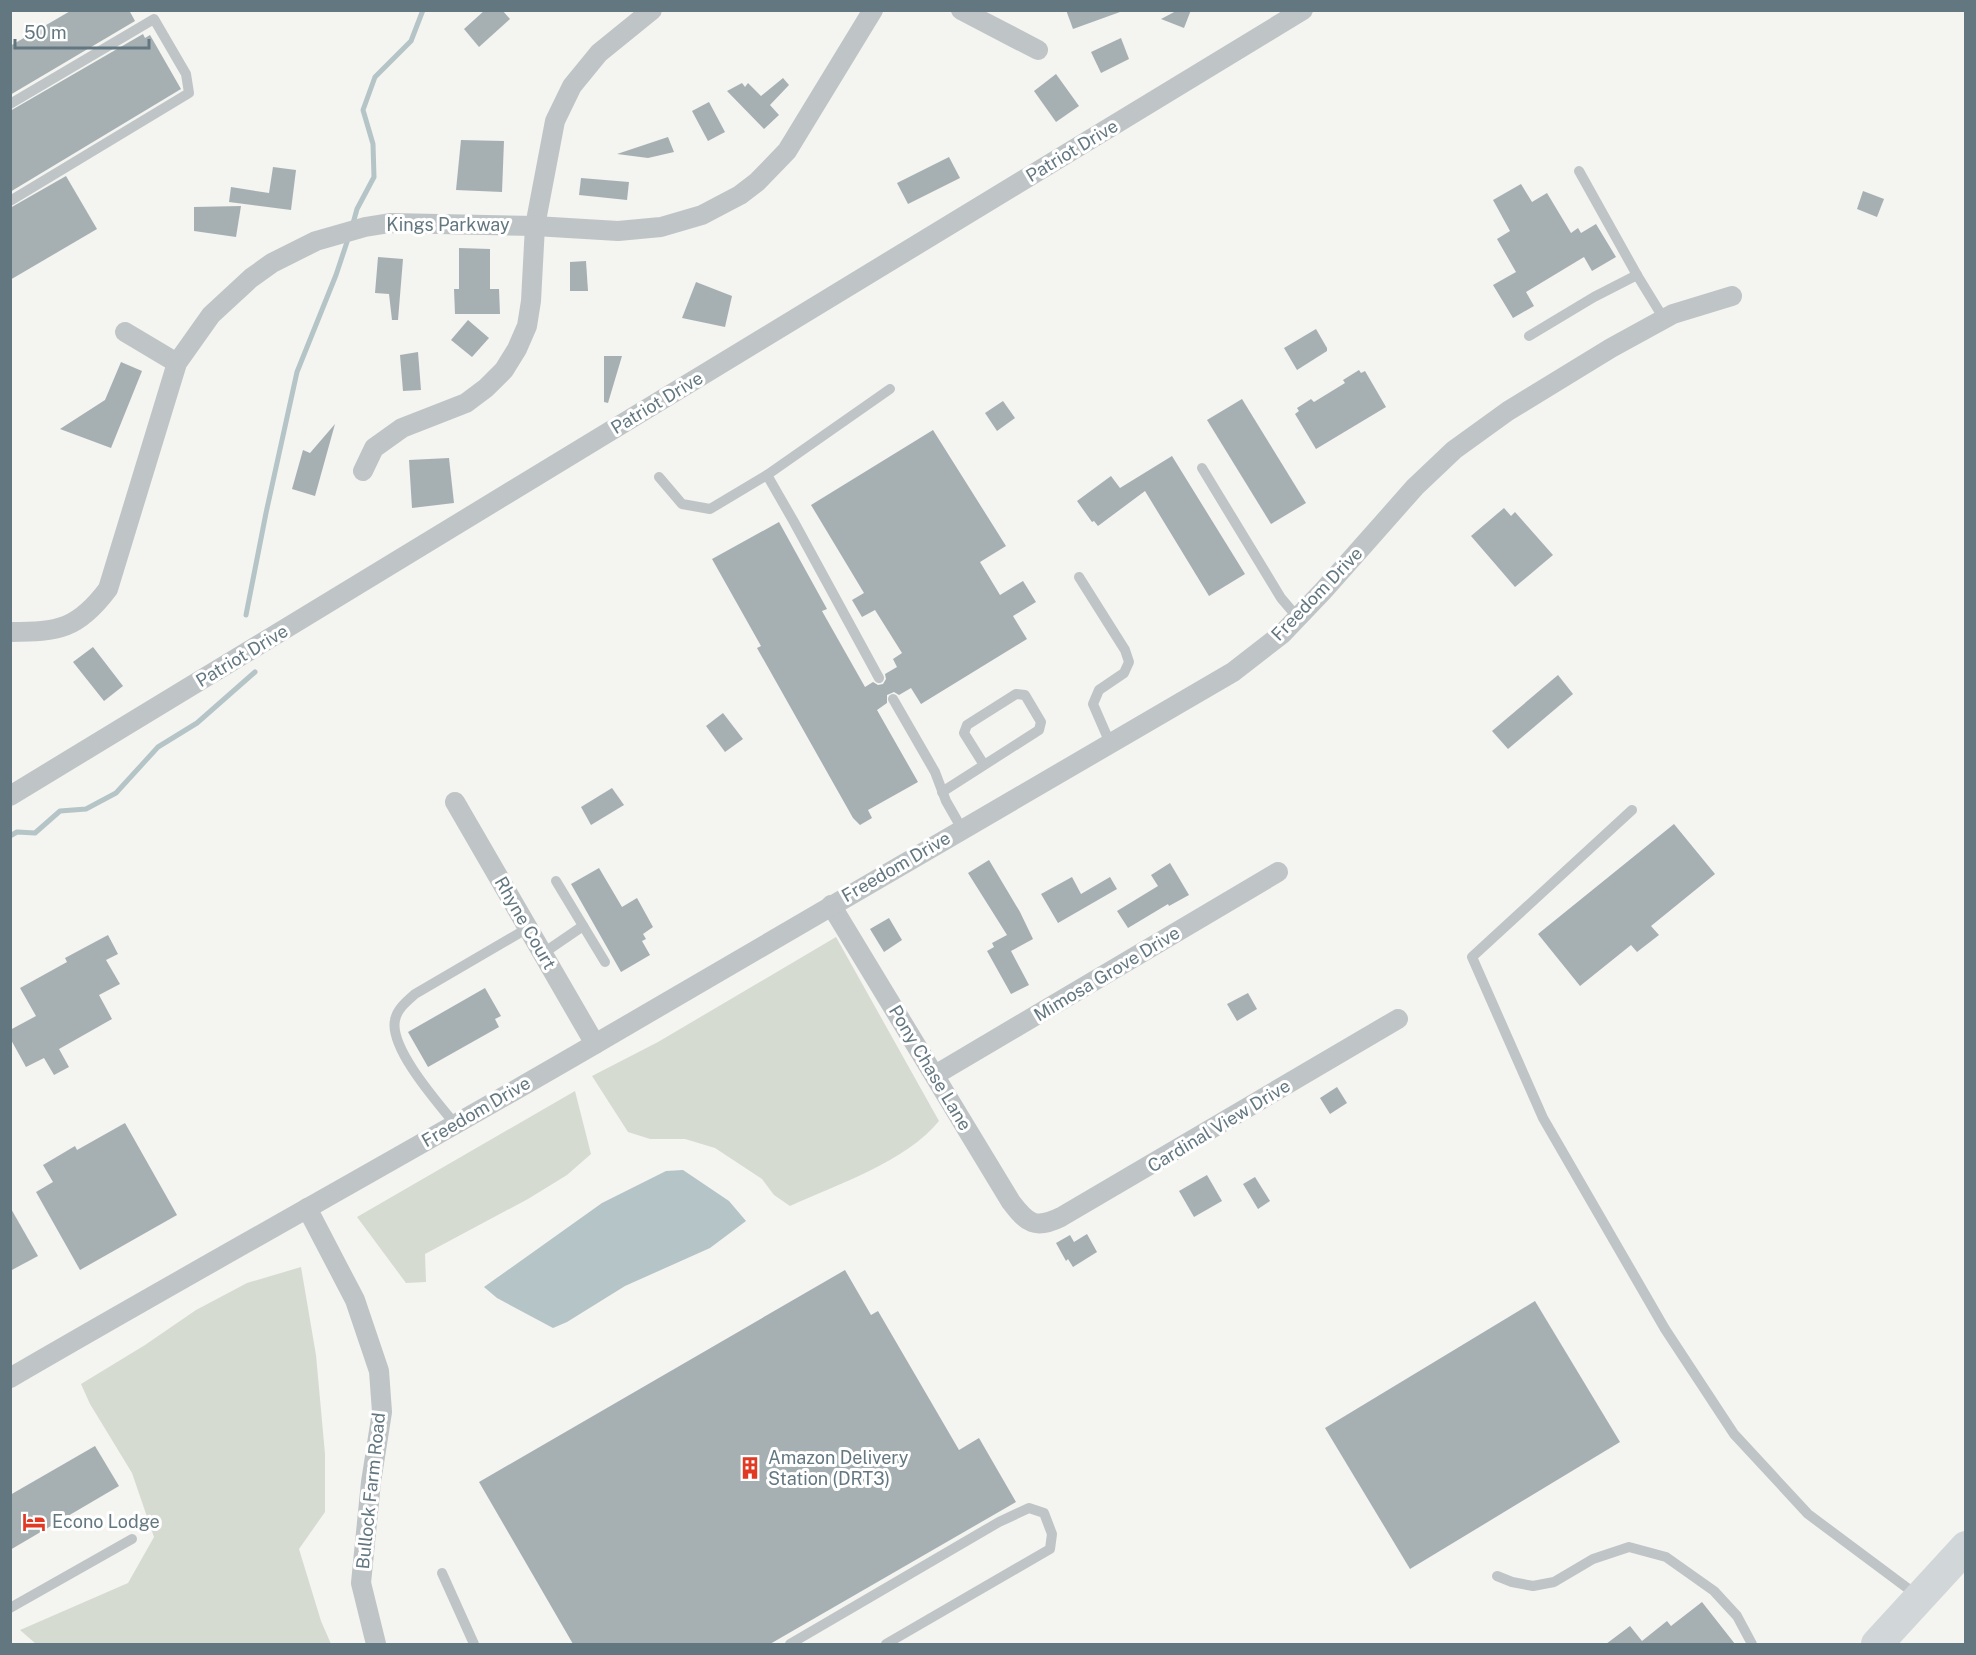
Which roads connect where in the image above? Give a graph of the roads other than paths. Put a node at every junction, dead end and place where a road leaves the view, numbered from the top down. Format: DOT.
graph roads {
  1 [pos="652,10"];
  2 [pos="873,10"];
  3 [pos="961,10"];
  4 [pos="1303,10"];
  5 [pos="152,15"];
  6 [pos="1038,50"];
  7 [pos="10,104"];
  8 [pos="1578,171"];
  9 [pos="10,201"];
  10 [pos="535,226"];
  11 [pos="1637,274"];
  12 [pos="1732,296"];
  13 [pos="1664,319"];
  14 [pos="125,332"];
  15 [pos="1529,336"];
  16 [pos="177,363"];
  17 [pos="890,389"];
  18 [pos="1202,468"];
  19 [pos="363,471"];
  20 [pos="767,475"];
  21 [pos="659,477"];
  22 [pos="1079,577"];
  23 [pos="1298,618"];
  24 [pos="10,632"];
  25 [pos="879,678"];
  26 [pos="893,699"];
  27 [pos="1110,743"];
  28 [pos="984,765"];
  29 [pos="942,792"];
  30 [pos="10,796"];
  31 [pos="455,802"];
  32 [pos="1632,810"];
  33 [pos="962,829"];
  34 [pos="1278,872"];
  35 [pos="556,881"];
  36 [pos="831,905"];
  37 [pos="583,926"];
  38 [pos="528,928"];
  39 [pos="542,954"];
  40 [pos="605,962"];
  41 [pos="1398,1019"];
  42 [pos="595,1044"];
  43 [pos="935,1075"];
  44 [pos="455,1124"];
  45 [pos="307,1208"];
  46 [pos="1036,1224"];
  47 [pos="10,1378"];
  48 [pos="132,1539"];
  49 [pos="1965,1547"];
  50 [pos="442,1573"];
  51 [pos="1497,1576"];
  52 [pos="1920,1598"];
  53 [pos="10,1608"];
  54 [pos="376,1644"];
  55 [pos="474,1644"];
  56 [pos="790,1644"];
  57 [pos="886,1644"];
  58 [pos="1752,1644"];
  59 [pos="1877,1644"];
  1 -- 10 [label="street"];
  2 -- 10 [label="street, Kings Parkway"];
  3 -- 6 [label="street"];
  4 -- 30 [label="street, Patriot Drive"];
  5 -- 7 [label="lane"];
  5 -- 9 [label="lane"];
  8 -- 11 [label="lane"];
  10 -- 16 [label="street, Kings Parkway"];
  10 -- 19 [label="street"];
  11 -- 13 [label="lane"];
  11 -- 15 [label="lane"];
  12 -- 13 [label="street, Freedom Drive"];
  13 -- 23 [label="street, Freedom Drive"];
  14 -- 16 [label="street"];
  16 -- 24 [label="street, Kings Parkway"];
  17 -- 20 [label="lane"];
  18 -- 23 [label="lane"];
  20 -- 21 [label="lane"];
  20 -- 25 [label="lane"];
  22 -- 27 [label="lane"];
  23 -- 27 [label="street, Freedom Drive"];
  26 -- 29 [label="lane"];
  27 -- 33 [label="street, Freedom Drive"];
  28 -- 28 [label="lane"];
  28 -- 29 [label="lane"];
  29 -- 33 [label="lane"];
  31 -- 38 [label="street, Rhyne Court"];
  32 -- 52 [label="lane"];
  33 -- 36 [label="street, Freedom Drive"];
  34 -- 43 [label="street, Mimosa Grove Drive"];
  35 -- 37 [label="lane"];
  36 -- 42 [label="street, Freedom Drive"];
  36 -- 43 [label="street, Pony Chase Lane"];
  37 -- 39 [label="lane"];
  37 -- 40 [label="lane"];
  38 -- 39 [label="street, Rhyne Court"];
  38 -- 44 [label="lane"];
  39 -- 42 [label="street, Rhyne Court"];
  41 -- 46 [label="street, Cardinal View Drive"];
  42 -- 44 [label="street, Freedom Drive"];
  43 -- 46 [label="street, Pony Chase Lane"];
  44 -- 45 [label="street, Freedom Drive"];
  45 -- 47 [label="street, Freedom Drive"];
  45 -- 54 [label="street, Bullock Farm Road"];
  48 -- 53 [label="lane"];
  49 -- 52 [label="main road"];
  50 -- 55 [label="lane"];
  51 -- 58 [label="lane"];
  52 -- 59 [label="main road"];
  56 -- 57 [label="lane"];
}
